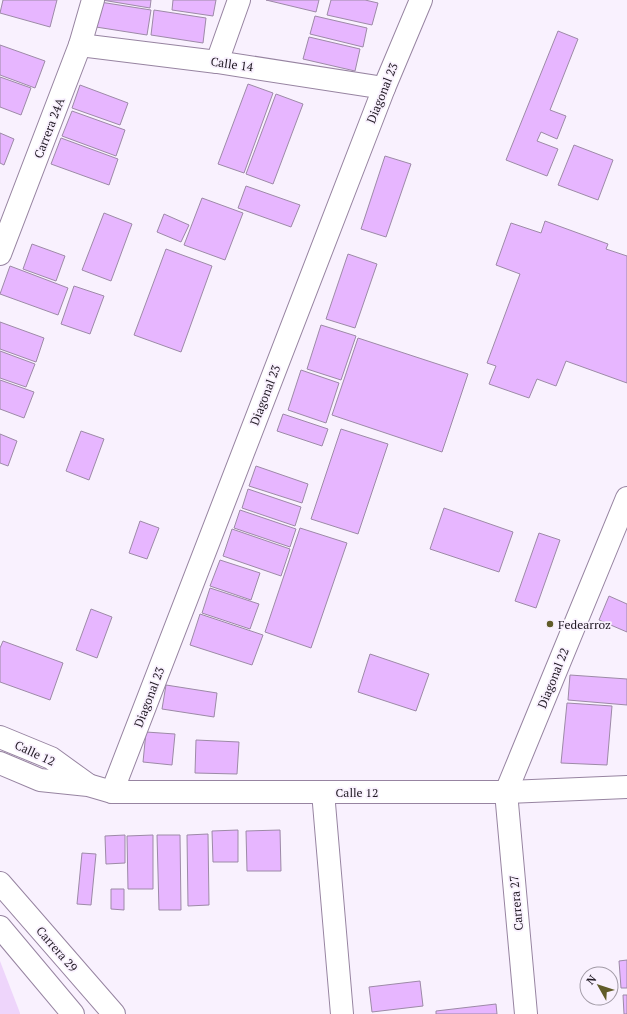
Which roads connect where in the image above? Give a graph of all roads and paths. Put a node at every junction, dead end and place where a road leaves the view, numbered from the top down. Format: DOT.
graph roads {
  1 [pos="93,0"];
  2 [pos="239,0"];
  3 [pos="421,0"];
  4 [pos="80,45"];
  5 [pos="217,62"];
  6 [pos="384,88"];
  7 [pos="1,250"];
  8 [pos="627,498"];
  9 [pos="0,737"];
  10 [pos="0,763"];
  11 [pos="88,785"];
  12 [pos="627,787"];
  13 [pos="112,792"];
  14 [pos="323,792"];
  15 [pos="506,792"];
  16 [pos="0,883"];
  17 [pos="0,927"];
  18 [pos="73,1014"];
  19 [pos="114,1014"];
  20 [pos="342,1014"];
  21 [pos="526,1014"];
  1 -- 4 [label="street, Carrera 24A"];
  2 -- 5 [label="street"];
  3 -- 6 [label="street, Diagonal 23"];
  4 -- 5 [label="street, Calle 14"];
  4 -- 7 [label="street, Carrera 24A"];
  5 -- 6 [label="street, Calle 14"];
  6 -- 13 [label="street, Diagonal 23"];
  8 -- 15 [label="street, Diagonal 22"];
  9 -- 11 [label="street, Calle 12"];
  10 -- 11 [label="street, Calle 12"];
  11 -- 13 [label="street, Calle 12"];
  12 -- 15 [label="street, Calle 12"];
  13 -- 14 [label="street, Calle 12"];
  14 -- 15 [label="street, Calle 12"];
  14 -- 20 [label="street"];
  15 -- 21 [label="street, Carrera 27"];
  16 -- 19 [label="street, Carrera 29"];
  17 -- 18 [label="street"];
}
